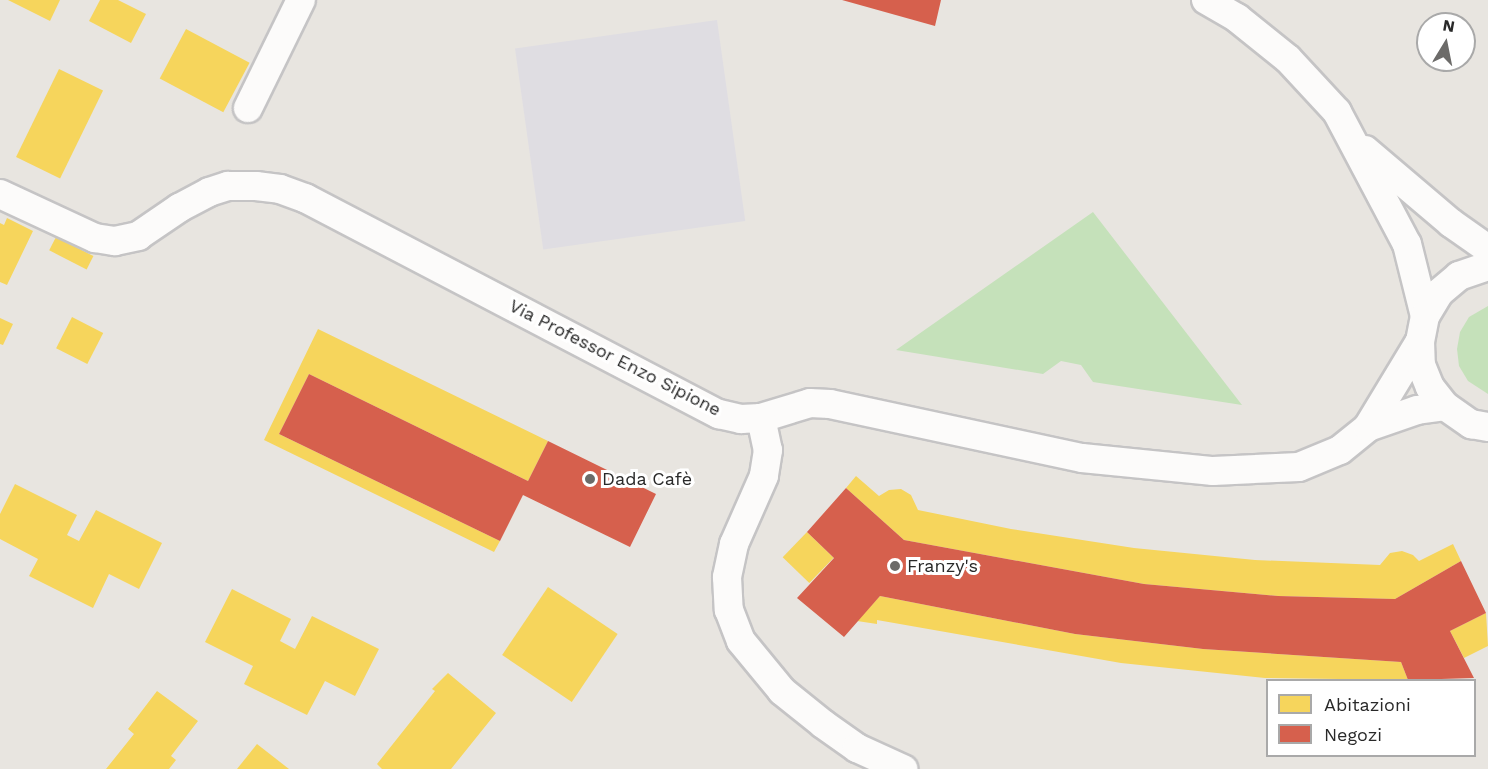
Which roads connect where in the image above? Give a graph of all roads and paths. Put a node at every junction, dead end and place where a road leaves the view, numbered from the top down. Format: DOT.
graph roads {
  1 [pos="301,0"];
  2 [pos="1206,0"];
  3 [pos="248,108"];
  4 [pos="1354,141"];
  5 [pos="0,194"];
  6 [pos="1488,249"];
  7 [pos="1488,266"];
  8 [pos="1423,328"];
  9 [pos="1444,406"];
  10 [pos="761,418"];
  11 [pos="1368,427"];
  12 [pos="1488,427"];
  13 [pos="903,769"];
  1 -- 3 [label="street"];
  2 -- 4 [label="street"];
  4 -- 6 [label="street"];
  4 -- 8 [label="street"];
  5 -- 10 [label="street, Via Professor Enzo Sipione"];
  7 -- 8 [label="street"];
  8 -- 9 [label="street"];
  8 -- 11 [label="street"];
  9 -- 11 [label="street"];
  9 -- 12 [label="street"];
  10 -- 11 [label="street, Via Professor Enzo Sipione"];
  10 -- 13 [label="street"];
}
